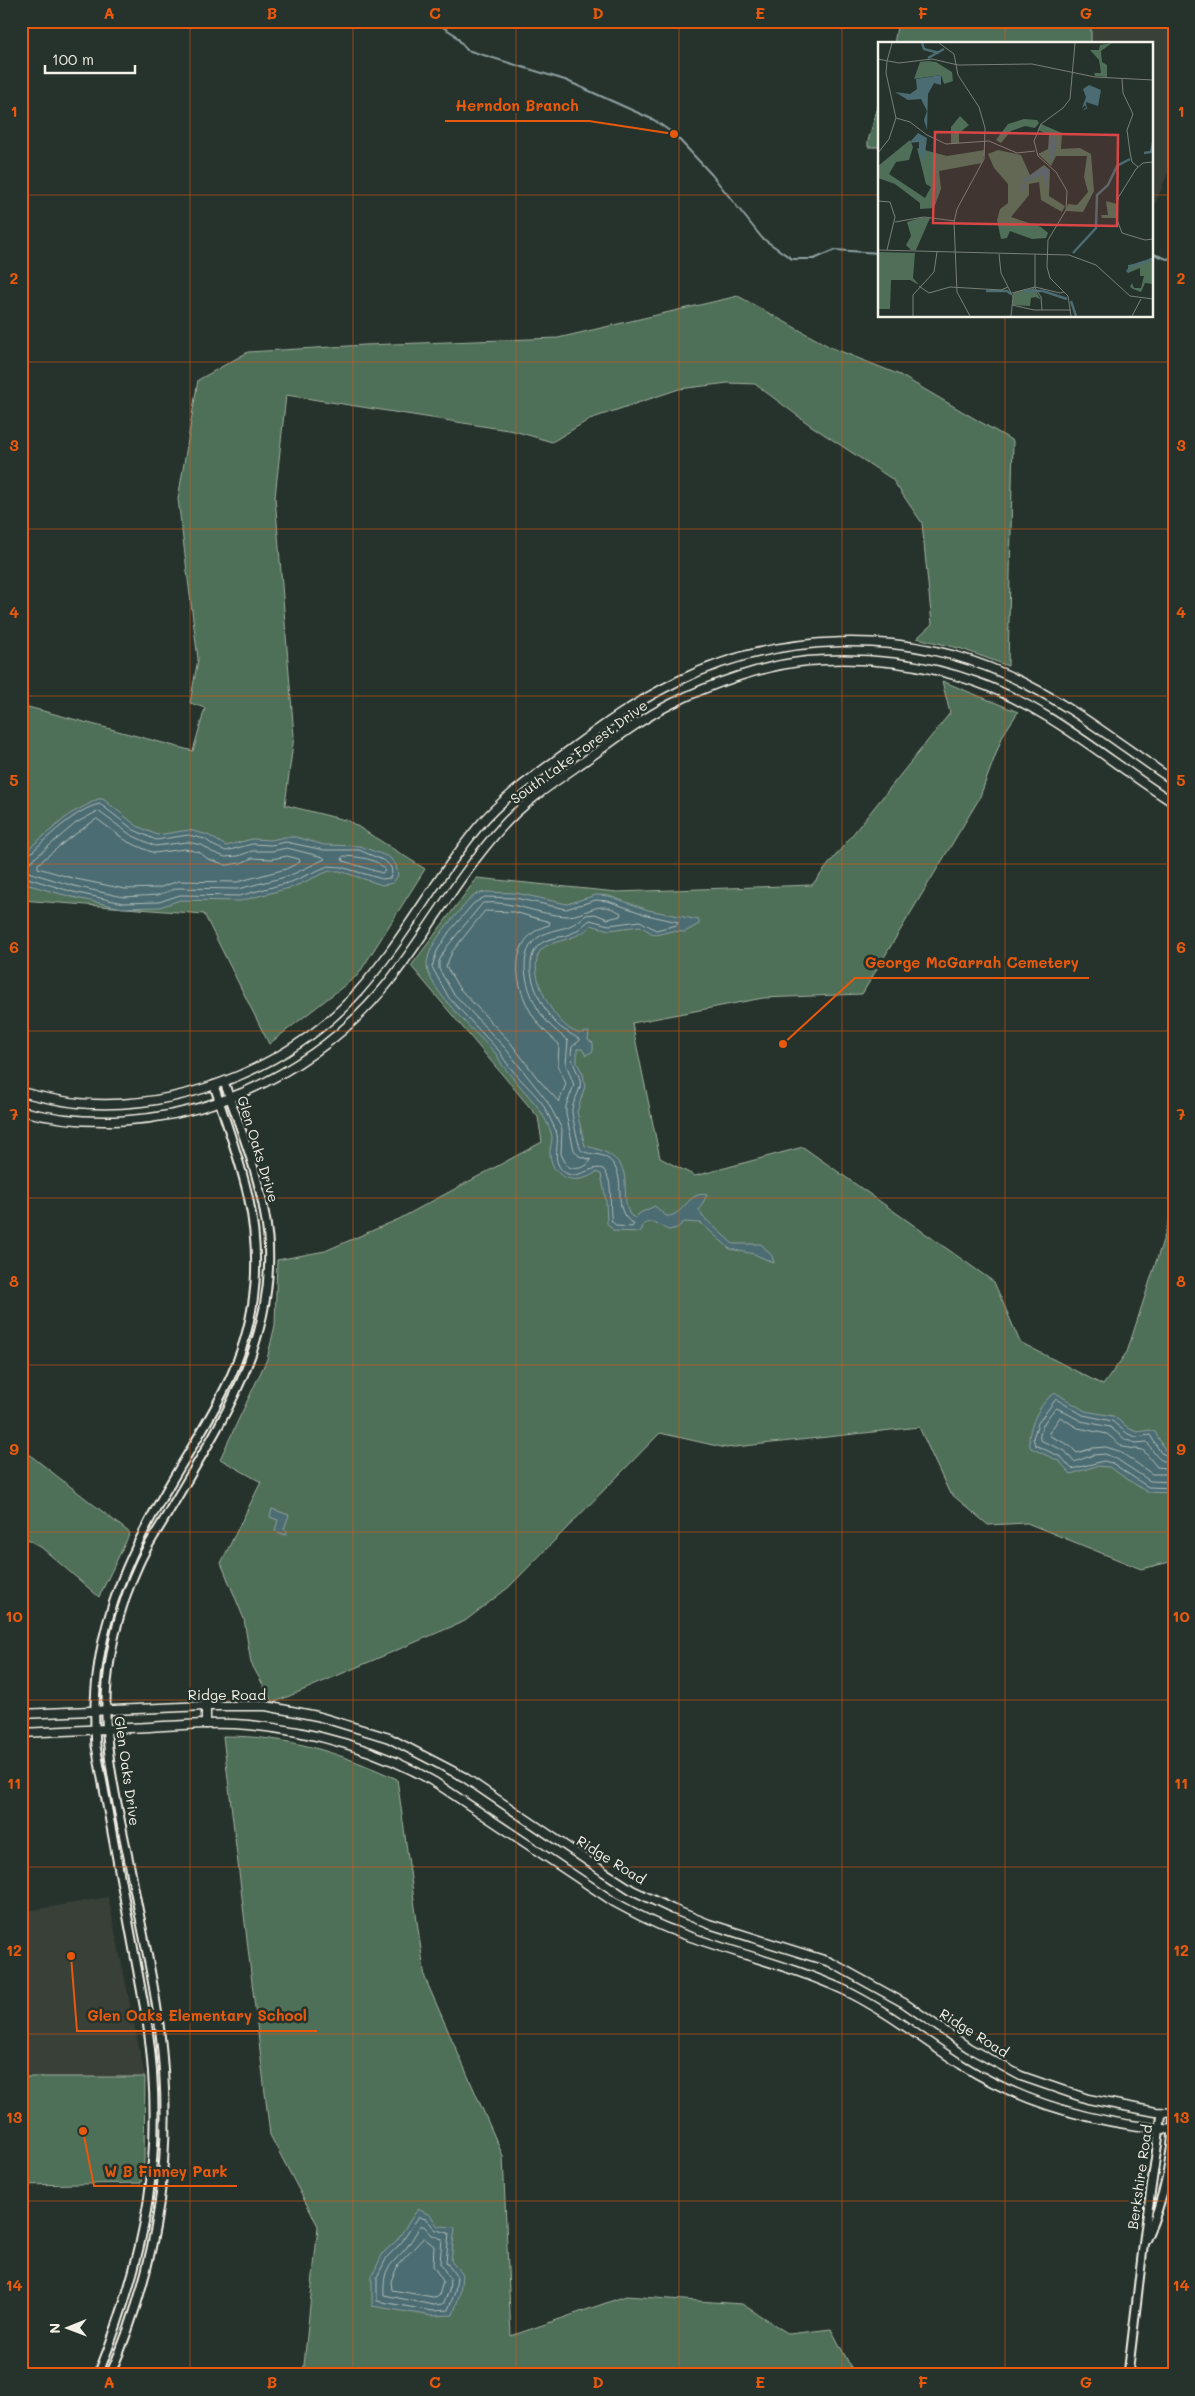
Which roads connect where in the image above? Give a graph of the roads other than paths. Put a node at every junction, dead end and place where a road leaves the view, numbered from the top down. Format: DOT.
graph roads {
  1 [pos="1174,781"];
  2 [pos="1174,803"];
  3 [pos="224,1082"];
  4 [pos="214,1085"];
  5 [pos="21,1092"];
  6 [pos="230,1099"];
  7 [pos="219,1102"];
  8 [pos="21,1111"];
  9 [pos="134,1552"];
  10 [pos="143,1556"];
  11 [pos="206,1706"];
  12 [pos="95,1710"];
  13 [pos="106,1710"];
  14 [pos="21,1714"];
  15 [pos="206,1724"];
  16 [pos="94,1729"];
  17 [pos="107,1729"];
  18 [pos="21,1733"];
  19 [pos="1162,2113"];
  20 [pos="1174,2114"];
  21 [pos="1160,2129"];
  22 [pos="1173,2130"];
  23 [pos="1144,2244"];
  24 [pos="98,2375"];
  25 [pos="110,2375"];
  26 [pos="1128,2375"];
  1 -- 3 [label="main road, South Lake Forest Drive"];
  2 -- 6 [label="main road, South Lake Forest Drive"];
  3 -- 4 [label="main road, South Lake Forest Drive"];
  3 -- 6 [label="street, Glen Oaks Drive"];
  4 -- 5 [label="main road, South Lake Forest Drive"];
  4 -- 7 [label="street, Glen Oaks Drive"];
  6 -- 7 [label="main road, South Lake Forest Drive"];
  6 -- 10 [label="street, Glen Oaks Drive"];
  7 -- 8 [label="main road, South Lake Forest Drive"];
  7 -- 9 [label="street, Glen Oaks Drive"];
  9 -- 10 [label="street"];
  9 -- 12 [label="street, Glen Oaks Drive"];
  10 -- 13 [label="street, Glen Oaks Drive"];
  11 -- 13 [label="main road, Ridge Road"];
  11 -- 15 [label="main road"];
  11 -- 19 [label="main road, Ridge Road"];
  12 -- 13 [label="main road, Ridge Road"];
  12 -- 14 [label="main road, Ridge Road"];
  12 -- 16 [label="street, Glen Oaks Drive"];
  13 -- 17 [label="street, Glen Oaks Drive"];
  15 -- 17 [label="main road, Ridge Road"];
  15 -- 21 [label="main road, Ridge Road"];
  16 -- 17 [label="main road, Ridge Road"];
  16 -- 18 [label="main road, Ridge Road"];
  16 -- 24 [label="street, Glen Oaks Drive"];
  17 -- 25 [label="street, Glen Oaks Drive"];
  19 -- 20 [label="main road, Ridge Road"];
  19 -- 21 [label="street, Berkshire Road"];
  20 -- 22 [label="street, Berkshire Road"];
  21 -- 22 [label="main road, Ridge Road"];
  21 -- 23 [label="street, Berkshire Road"];
  22 -- 23 [label="street, Berkshire Road"];
  23 -- 26 [label="street, Berkshire Road"];
}
